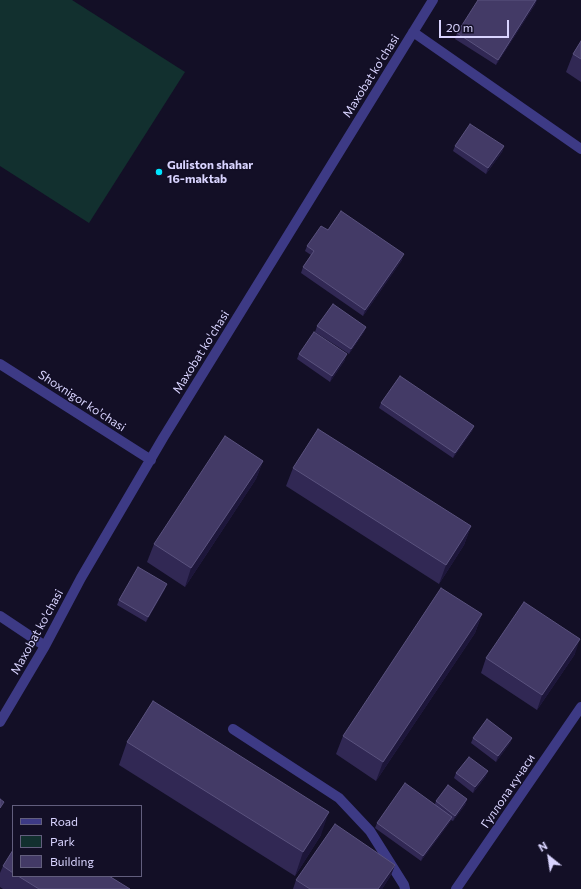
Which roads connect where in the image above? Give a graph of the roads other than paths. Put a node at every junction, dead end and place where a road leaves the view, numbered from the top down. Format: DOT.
graph roads {
  1 [pos="433,0"];
  2 [pos="413,32"];
  3 [pos="581,149"];
  4 [pos="0,364"];
  5 [pos="151,460"];
  6 [pos="0,616"];
  7 [pos="45,646"];
  8 [pos="581,707"];
  9 [pos="0,722"];
  10 [pos="233,729"];
  11 [pos="405,889"];
  12 [pos="456,889"];
  1 -- 2 [label="street, Maxobat ko'chasi"];
  2 -- 3 [label="street"];
  2 -- 5 [label="street, Maxobat ko'chasi"];
  4 -- 5 [label="street, Shoxnigor ko'chasi"];
  5 -- 7 [label="street, Maxobat ko'chasi"];
  6 -- 7 [label="street"];
  7 -- 9 [label="street, Maxobat ko'chasi"];
  8 -- 12 [label="street, Гуллола кучаси"];
  10 -- 11 [label="street"];
}
